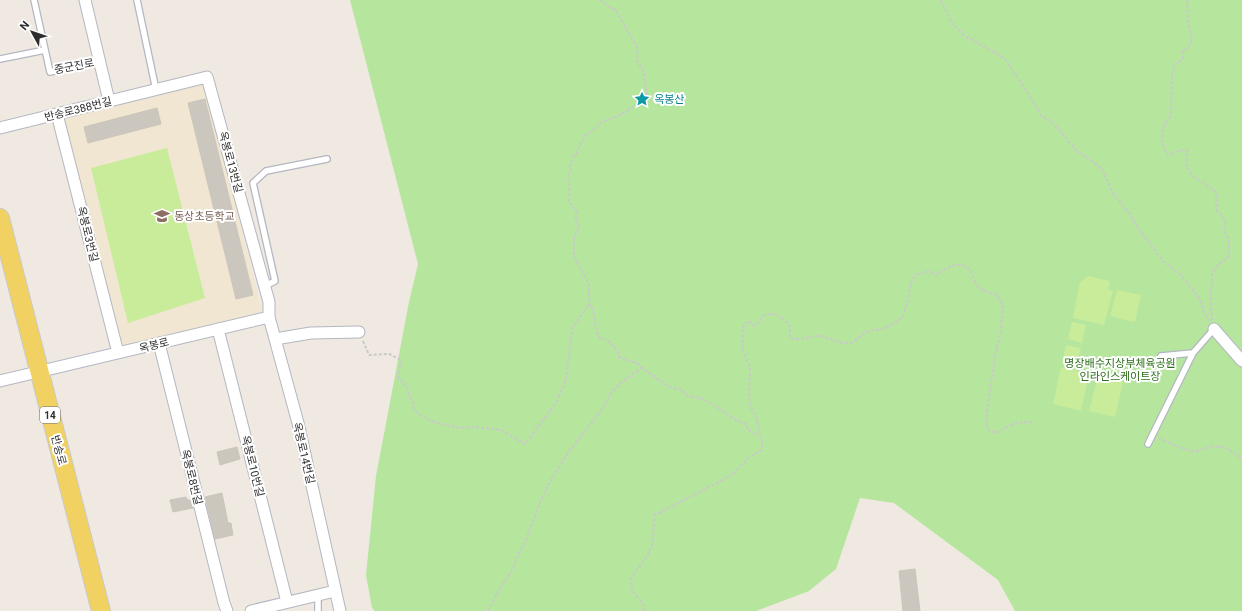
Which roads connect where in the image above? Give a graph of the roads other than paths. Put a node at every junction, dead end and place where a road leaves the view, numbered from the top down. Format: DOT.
graph roads {
  1 [pos="34,0"];
  2 [pos="85,0"];
  3 [pos="136,0"];
  4 [pos="45,50"];
  5 [pos="0,59"];
  6 [pos="100,61"];
  7 [pos="207,77"];
  8 [pos="156,90"];
  9 [pos="109,101"];
  10 [pos="57,114"];
  11 [pos="0,128"];
  12 [pos="328,159"];
  13 [pos="0,218"];
  14 [pos="265,286"];
  15 [pos="269,317"];
  16 [pos="218,329"];
  17 [pos="1214,329"];
  18 [pos="359,332"];
  19 [pos="275,339"];
  20 [pos="159,343"];
  21 [pos="118,353"];
  22 [pos="1193,353"];
  23 [pos="1161,356"];
  24 [pos="1242,361"];
  25 [pos="39,372"];
  26 [pos="0,381"];
  27 [pos="1148,444"];
  28 [pos="335,591"];
  29 [pos="318,595"];
  30 [pos="287,602"];
  31 [pos="101,611"];
  32 [pos="227,611"];
  33 [pos="251,611"];
  34 [pos="318,611"];
  35 [pos="340,611"];
  1 -- 4 [label="lane, 중군진로"];
  2 -- 6 [label="street, 중군진로"];
  3 -- 8 [label="lane"];
  4 -- 5 [label="lane"];
  4 -- 6 [label="lane, 중군진로"];
  6 -- 9 [label="street, 중군진로"];
  7 -- 8 [label="street, 반송로388번길"];
  7 -- 14 [label="street, 옥봉로13번길"];
  8 -- 9 [label="street, 반송로388번길"];
  9 -- 10 [label="street, 반송로388번길"];
  10 -- 11 [label="street, 반송로388번길"];
  10 -- 21 [label="street, 옥봉로3번길"];
  12 -- 14 [label="lane"];
  13 -- 25 [label="main road, 반송로 / 14"];
  14 -- 15 [label="street, 옥봉로13번길"];
  15 -- 16 [label="street, 옥봉로"];
  15 -- 19 [label="street, 옥봉로14번길"];
  16 -- 20 [label="street, 옥봉로"];
  16 -- 30 [label="street, 옥봉로10번길"];
  17 -- 22 [label="lane"];
  17 -- 24 [label="street"];
  18 -- 19 [label="street"];
  19 -- 28 [label="street, 옥봉로14번길"];
  20 -- 21 [label="street, 옥봉로"];
  20 -- 32 [label="street, 옥봉로8번길"];
  21 -- 25 [label="street, 옥봉로"];
  22 -- 23 [label="lane"];
  22 -- 27 [label="lane"];
  25 -- 26 [label="street, 옥봉로"];
  25 -- 31 [label="main road, 반송로 / 14"];
  28 -- 29 [label="street"];
  28 -- 35 [label="street, 옥봉로14번길"];
  29 -- 30 [label="street"];
  29 -- 34 [label="lane"];
  30 -- 33 [label="street"];
}
